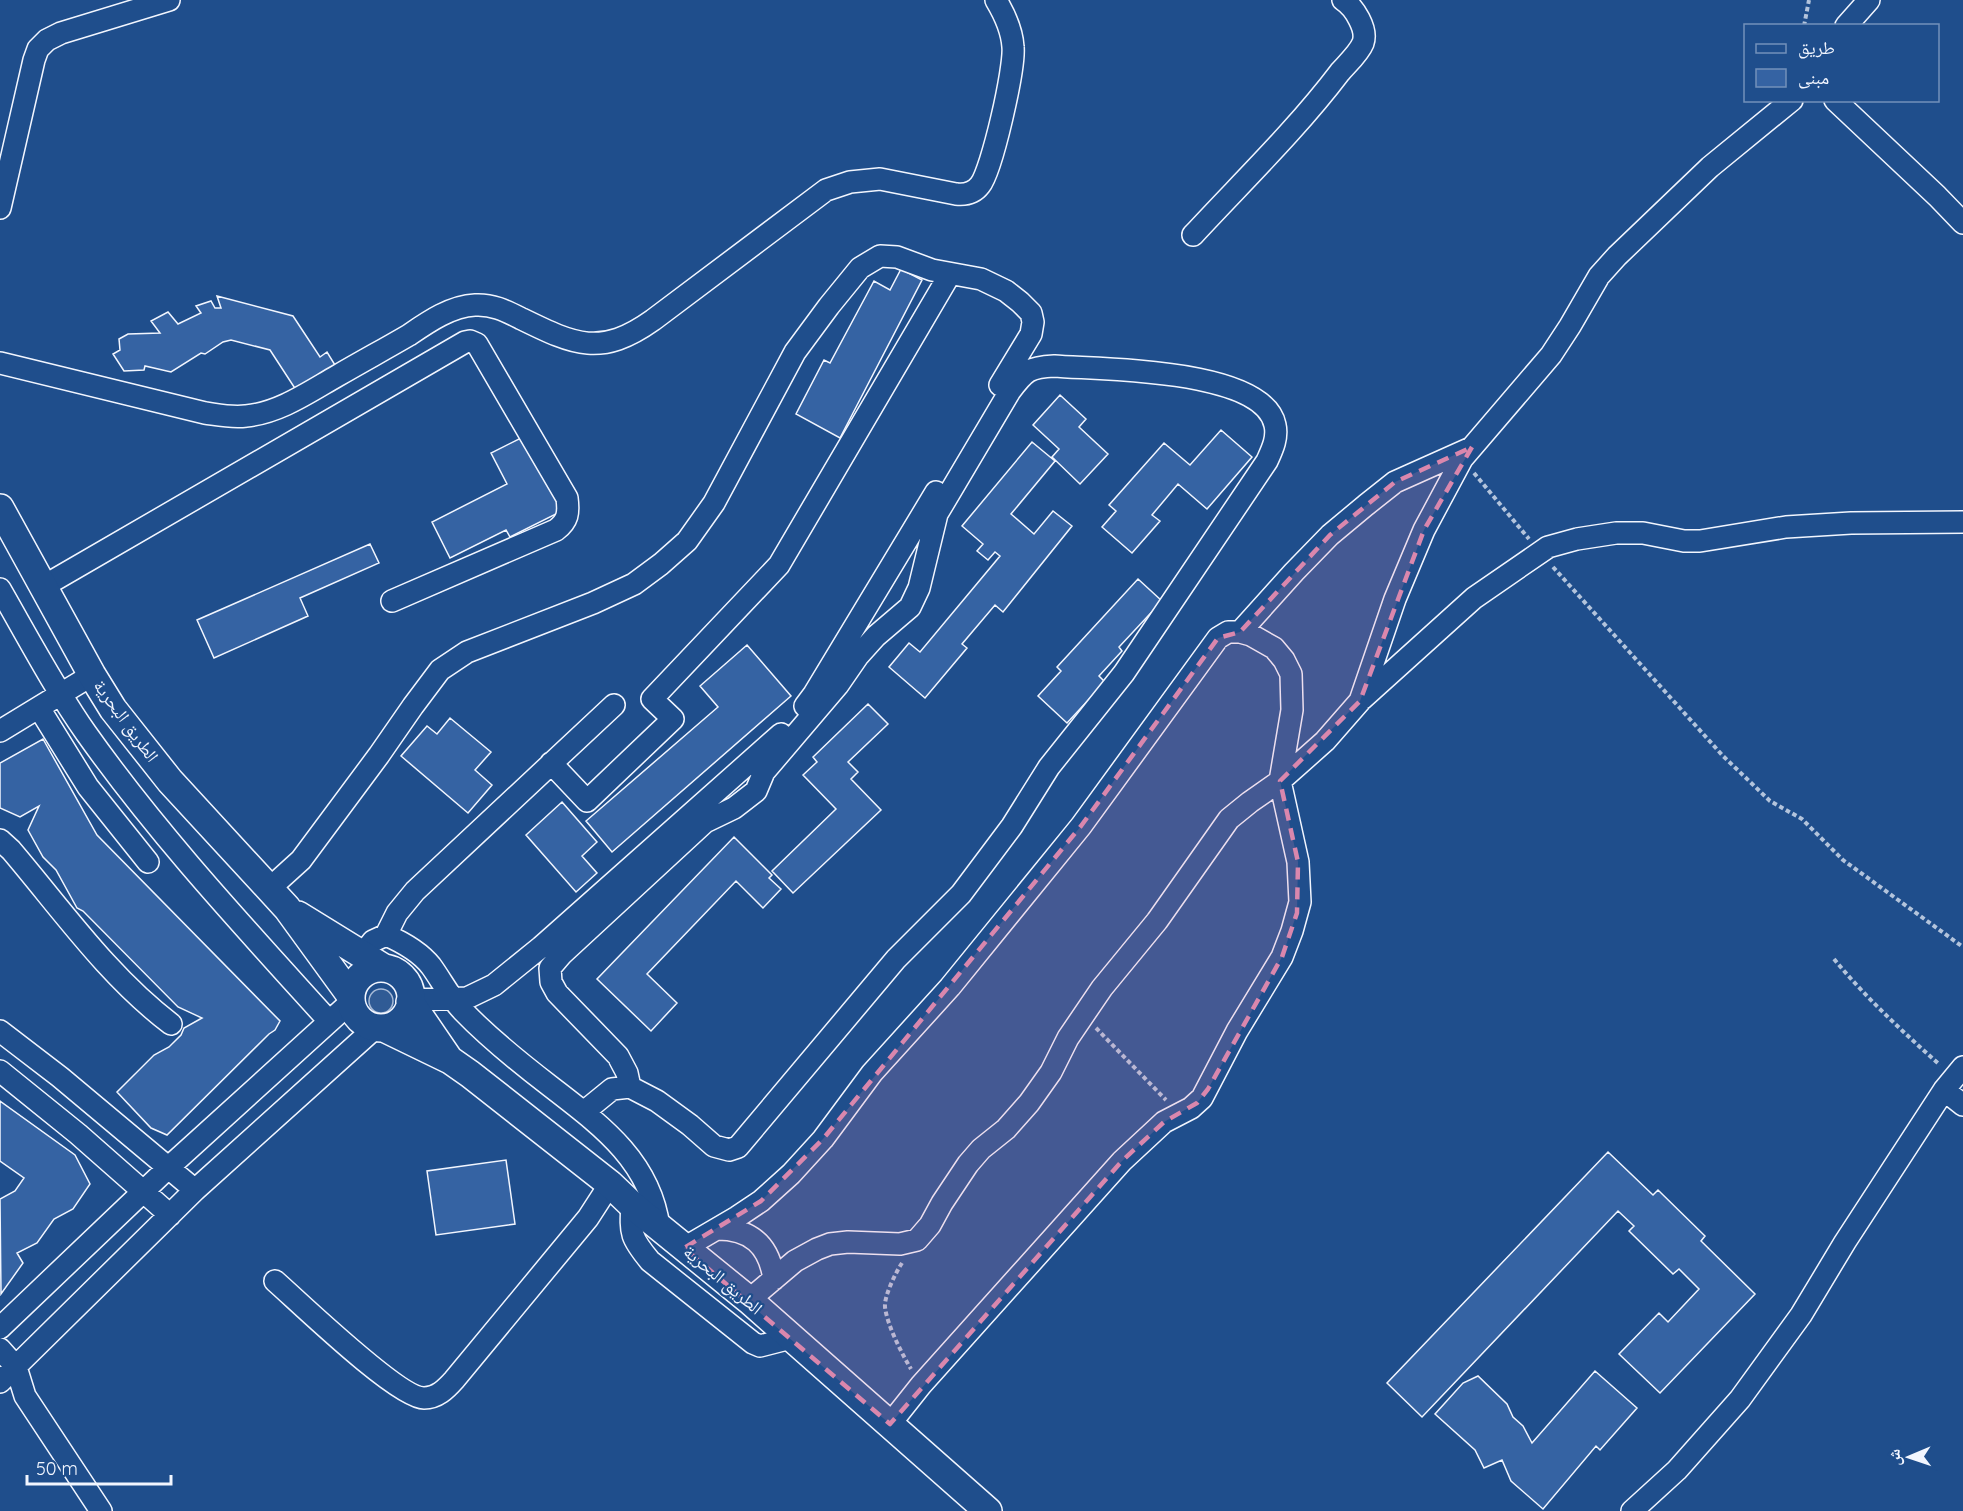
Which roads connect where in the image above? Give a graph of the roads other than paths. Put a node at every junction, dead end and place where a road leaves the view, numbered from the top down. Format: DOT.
graph roads {
  1 [pos="169,0"];
  2 [pos="996,0"];
  3 [pos="1343,0"];
  4 [pos="1869,0"];
  5 [pos="1848,24"];
  6 [pos="1790,102"];
  7 [pos="1837,102"];
  8 [pos="0,208"];
  9 [pos="1963,223"];
  10 [pos="1192,235"];
  11 [pos="951,274"];
  12 [pos="0,363"];
  13 [pos="1467,453"];
  14 [pos="0,508"];
  15 [pos="1963,522"];
  16 [pos="44,586"];
  17 [pos="0,589"];
  18 [pos="392,601"];
  19 [pos="1240,632"];
  20 [pos="92,675"];
  21 [pos="62,694"];
  22 [pos="1360,700"];
  23 [pos="614,705"];
  24 [pos="39,708"];
  25 [pos="0,731"];
  26 [pos="551,764"];
  27 [pos="1280,781"];
  28 [pos="0,840"];
  29 [pos="148,862"];
  30 [pos="278,898"];
  31 [pos="386,935"];
  32 [pos="373,962"];
  33 [pos="452,998"];
  34 [pos="351,999"];
  35 [pos="411,1001"];
  36 [pos="329,1021"];
  37 [pos="171,1024"];
  38 [pos="380,1028"];
  39 [pos="0,1031"];
  40 [pos="450,1060"];
  41 [pos="0,1071"];
  42 [pos="1954,1078"];
  43 [pos="630,1087"];
  44 [pos="1963,1105"];
  45 [pos="585,1111"];
  46 [pos="169,1167"];
  47 [pos="610,1184"];
  48 [pos="144,1191"];
  49 [pos="195,1191"];
  50 [pos="632,1205"];
  51 [pos="170,1215"];
  52 [pos="659,1227"];
  53 [pos="717,1229"];
  54 [pos="684,1248"];
  55 [pos="774,1279"];
  56 [pos="275,1281"];
  57 [pos="749,1300"];
  58 [pos="0,1328"];
  59 [pos="791,1338"];
  60 [pos="0,1349"];
  61 [pos="16,1367"];
  62 [pos="0,1382"];
  63 [pos="0,1389"];
  64 [pos="25,1396"];
  65 [pos="890,1424"];
  66 [pos="101,1511"];
  67 [pos="988,1511"];
  68 [pos="1632,1511"];
  1 -- 8 [label="street"];
  2 -- 12 [label="street"];
  3 -- 10 [label="street"];
  4 -- 5 [label="street"];
  6 -- 13 [label="street"];
  7 -- 9 [label="street"];
  11 -- 26 [label="street"];
  11 -- 30 [label="street"];
  11 -- 33 [label="street"];
  13 -- 19 [label="street"];
  13 -- 22 [label="street"];
  14 -- 16 [label="main road, الطريق البحرية"];
  15 -- 22 [label="street"];
  16 -- 18 [label="street"];
  16 -- 20 [label="main road, الطريق البحرية"];
  17 -- 21 [label="street"];
  19 -- 27 [label="street"];
  19 -- 53 [label="street"];
  20 -- 21 [label="street"];
  20 -- 30 [label="main road, الطريق البحرية"];
  21 -- 24 [label="street"];
  21 -- 36 [label="street"];
  22 -- 27 [label="street"];
  23 -- 26 [label="street"];
  24 -- 25 [label="street"];
  24 -- 29 [label="street"];
  26 -- 31 [label="street"];
  27 -- 55 [label="street"];
  27 -- 65 [label="street"];
  28 -- 37 [label="street"];
  30 -- 32 [label="main road"];
  30 -- 34 [label="main road"];
  31 -- 32 [label="street"];
  31 -- 33 [label="street"];
  32 -- 34 [label="main road"];
  32 -- 35 [label="main road"];
  33 -- 35 [label="street"];
  33 -- 45 [label="street"];
  34 -- 36 [label="street"];
  34 -- 38 [label="main road"];
  35 -- 38 [label="main road"];
  35 -- 40 [label="main road, الطريق البحرية"];
  36 -- 46 [label="street"];
  38 -- 40 [label="main road, الطريق البحرية"];
  38 -- 49 [label="street"];
  39 -- 46 [label="street"];
  40 -- 47 [label="main road, الطريق البحرية"];
  41 -- 48 [label="street"];
  42 -- 44 [label="street"];
  42 -- 68 [label="street"];
  43 -- 43 [label="street"];
  43 -- 45 [label="street"];
  45 -- 52 [label="street"];
  46 -- 48 [label="street"];
  46 -- 49 [label="street"];
  47 -- 50 [label="main road, الطريق البحرية"];
  47 -- 56 [label="street"];
  48 -- 51 [label="street"];
  48 -- 58 [label="street"];
  49 -- 51 [label="street"];
  50 -- 52 [label="main road, الطريق البحرية"];
  50 -- 59 [label="street"];
  51 -- 61 [label="street"];
  52 -- 54 [label="main road, الطريق البحرية"];
  53 -- 54 [label="street"];
  53 -- 55 [label="street"];
  54 -- 57 [label="main road, الطريق البحرية"];
  55 -- 57 [label="street"];
  57 -- 59 [label="main road, الطريق البحرية"];
  59 -- 65 [label="main road, الطريق البحرية"];
  60 -- 61 [label="street"];
  61 -- 62 [label="street"];
  61 -- 64 [label="street"];
  63 -- 64 [label="street"];
  64 -- 66 [label="street"];
  65 -- 67 [label="main road, الطريق البحرية"];
}
